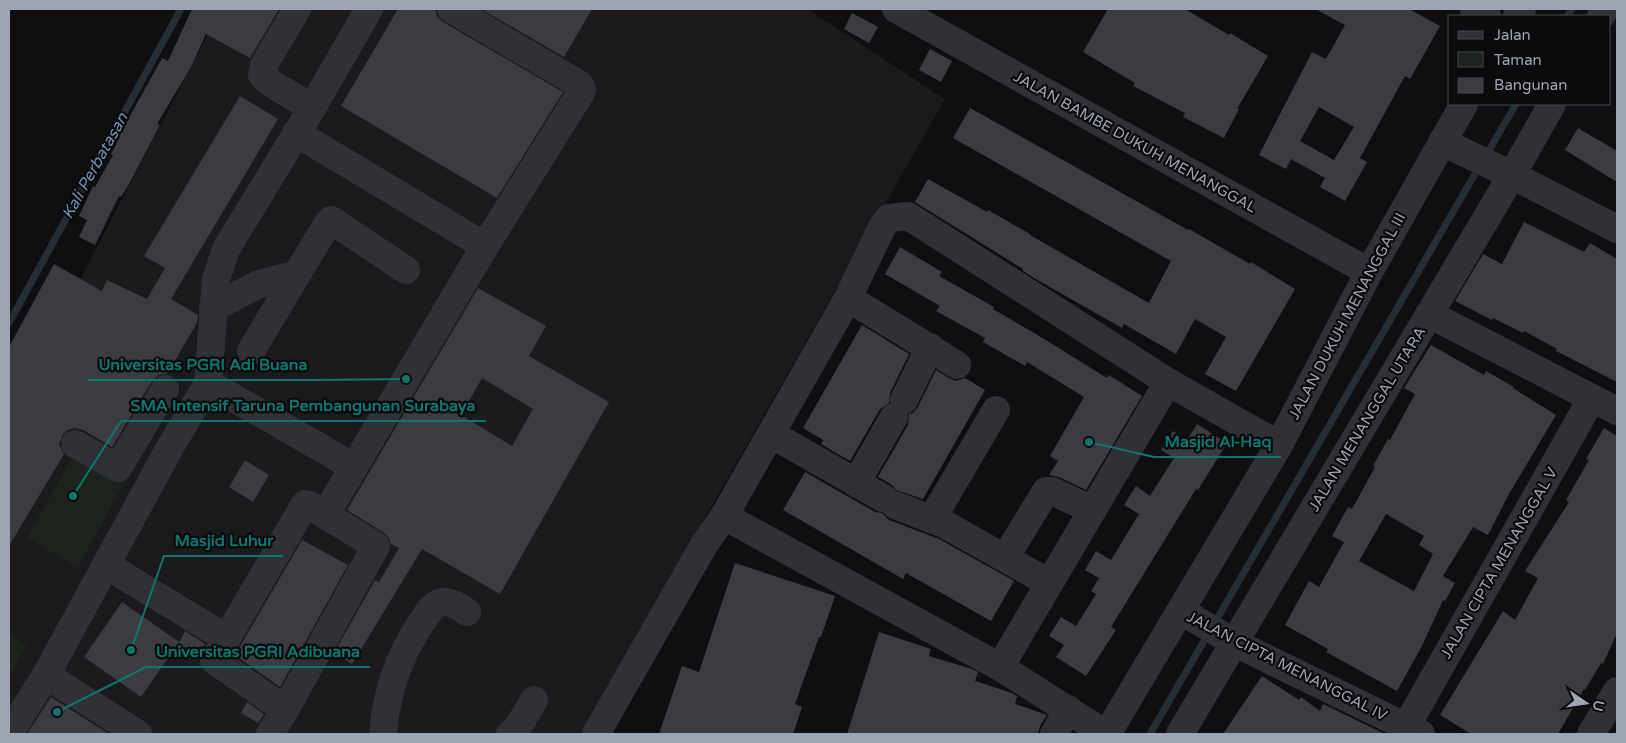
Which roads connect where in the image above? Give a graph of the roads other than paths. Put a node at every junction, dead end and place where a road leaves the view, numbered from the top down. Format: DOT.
graph roads {
  1 [pos="297,9"];
  2 [pos="369,9"];
  3 [pos="452,9"];
  4 [pos="1474,9"];
  5 [pos="899,10"];
  6 [pos="1485,15"];
  7 [pos="1464,105"];
  8 [pos="1551,105"];
  9 [pos="312,108"];
  10 [pos="296,133"];
  11 [pos="1446,143"];
  12 [pos="1507,172"];
  13 [pos="1617,229"];
  14 [pos="485,246"];
  15 [pos="406,270"];
  16 [pos="1369,272"];
  17 [pos="297,274"];
  18 [pos="848,298"];
  19 [pos="213,308"];
  20 [pos="1429,314"];
  21 [pos="930,347"];
  22 [pos="251,351"];
  23 [pos="957,365"];
  24 [pos="1168,382"];
  25 [pos="208,383"];
  26 [pos="165,389"];
  27 [pos="1592,398"];
  28 [pos="996,410"];
  29 [pos="1617,411"];
  30 [pos="140,432"];
  31 [pos="771,434"];
  32 [pos="75,444"];
  33 [pos="1279,445"];
  34 [pos="168,450"];
  35 [pos="354,467"];
  36 [pos="856,483"];
  37 [pos="1092,510"];
  38 [pos="325,515"];
  39 [pos="724,516"];
  40 [pos="932,519"];
  41 [pos="1005,558"];
  42 [pos="106,565"];
  43 [pos="1049,583"];
  44 [pos="467,612"];
  45 [pos="1188,615"];
  46 [pos="226,638"];
  47 [pos="1228,638"];
  48 [pos="1000,667"];
  49 [pos="46,675"];
  50 [pos="1617,691"];
  51 [pos="534,700"];
  52 [pos="1068,709"];
  53 [pos="285,710"];
  54 [pos="1413,731"];
  55 [pos="9,734"];
  56 [pos="138,734"];
  57 [pos="270,734"];
  58 [pos="383,734"];
  59 [pos="510,734"];
  60 [pos="596,734"];
  61 [pos="1054,734"];
  62 [pos="1107,734"];
  63 [pos="1180,734"];
  64 [pos="1592,734"];
  1 -- 9 [label="street"];
  2 -- 9 [label="street"];
  3 -- 14 [label="street"];
  4 -- 6 [label="street"];
  5 -- 16 [label="street, JALAN BAMBE DUKUH MENANGGAL"];
  7 -- 11 [label="street, JALAN DUKUH MENANGGAL III"];
  8 -- 12 [label="street, JALAN MENANGGAL UTARA"];
  9 -- 10 [label="street"];
  10 -- 14 [label="street"];
  10 -- 19 [label="street"];
  11 -- 12 [label="street"];
  11 -- 16 [label="street, JALAN DUKUH MENANGGAL III"];
  12 -- 13 [label="street"];
  12 -- 20 [label="street, JALAN MENANGGAL UTARA"];
  14 -- 35 [label="street"];
  15 -- 17 [label="street"];
  16 -- 33 [label="street, JALAN DUKUH MENANGGAL III"];
  17 -- 19 [label="street"];
  17 -- 22 [label="street"];
  18 -- 21 [label="street"];
  18 -- 24 [label="street"];
  18 -- 31 [label="street"];
  19 -- 25 [label="street"];
  20 -- 27 [label="street"];
  20 -- 47 [label="street, JALAN MENANGGAL UTARA"];
  21 -- 23 [label="street"];
  21 -- 36 [label="street"];
  24 -- 33 [label="street"];
  24 -- 37 [label="street"];
  25 -- 34 [label="street"];
  25 -- 35 [label="street"];
  26 -- 30 [label="street"];
  27 -- 29 [label="street"];
  27 -- 54 [label="street, JALAN CIPTA MENANGGAL V"];
  28 -- 40 [label="street"];
  30 -- 32 [label="street"];
  30 -- 34 [label="street"];
  31 -- 36 [label="street"];
  31 -- 39 [label="street"];
  33 -- 45 [label="street, JALAN DUKUH MENANGGAL III"];
  34 -- 42 [label="street"];
  35 -- 38 [label="street"];
  36 -- 40 [label="street"];
  37 -- 41 [label="street"];
  37 -- 43 [label="street"];
  38 -- 46 [label="street"];
  38 -- 53 [label="street"];
  39 -- 48 [label="street"];
  39 -- 60 [label="street"];
  40 -- 41 [label="street"];
  41 -- 43 [label="street"];
  42 -- 46 [label="street"];
  42 -- 49 [label="street"];
  43 -- 48 [label="street"];
  44 -- 58 [label="street"];
  45 -- 47 [label="street, JALAN CIPTA MENANGGAL IV"];
  45 -- 62 [label="street, JALAN DUKUH MENANGGAL III"];
  46 -- 53 [label="street"];
  47 -- 54 [label="street, JALAN CIPTA MENANGGAL IV"];
  47 -- 63 [label="street, JALAN MENANGGAL UTARA"];
  48 -- 52 [label="street"];
  49 -- 55 [label="street"];
  49 -- 56 [label="street"];
  50 -- 64 [label="street"];
  51 -- 59 [label="street"];
  52 -- 61 [label="street"];
  52 -- 62 [label="street"];
  53 -- 57 [label="street"];
}
